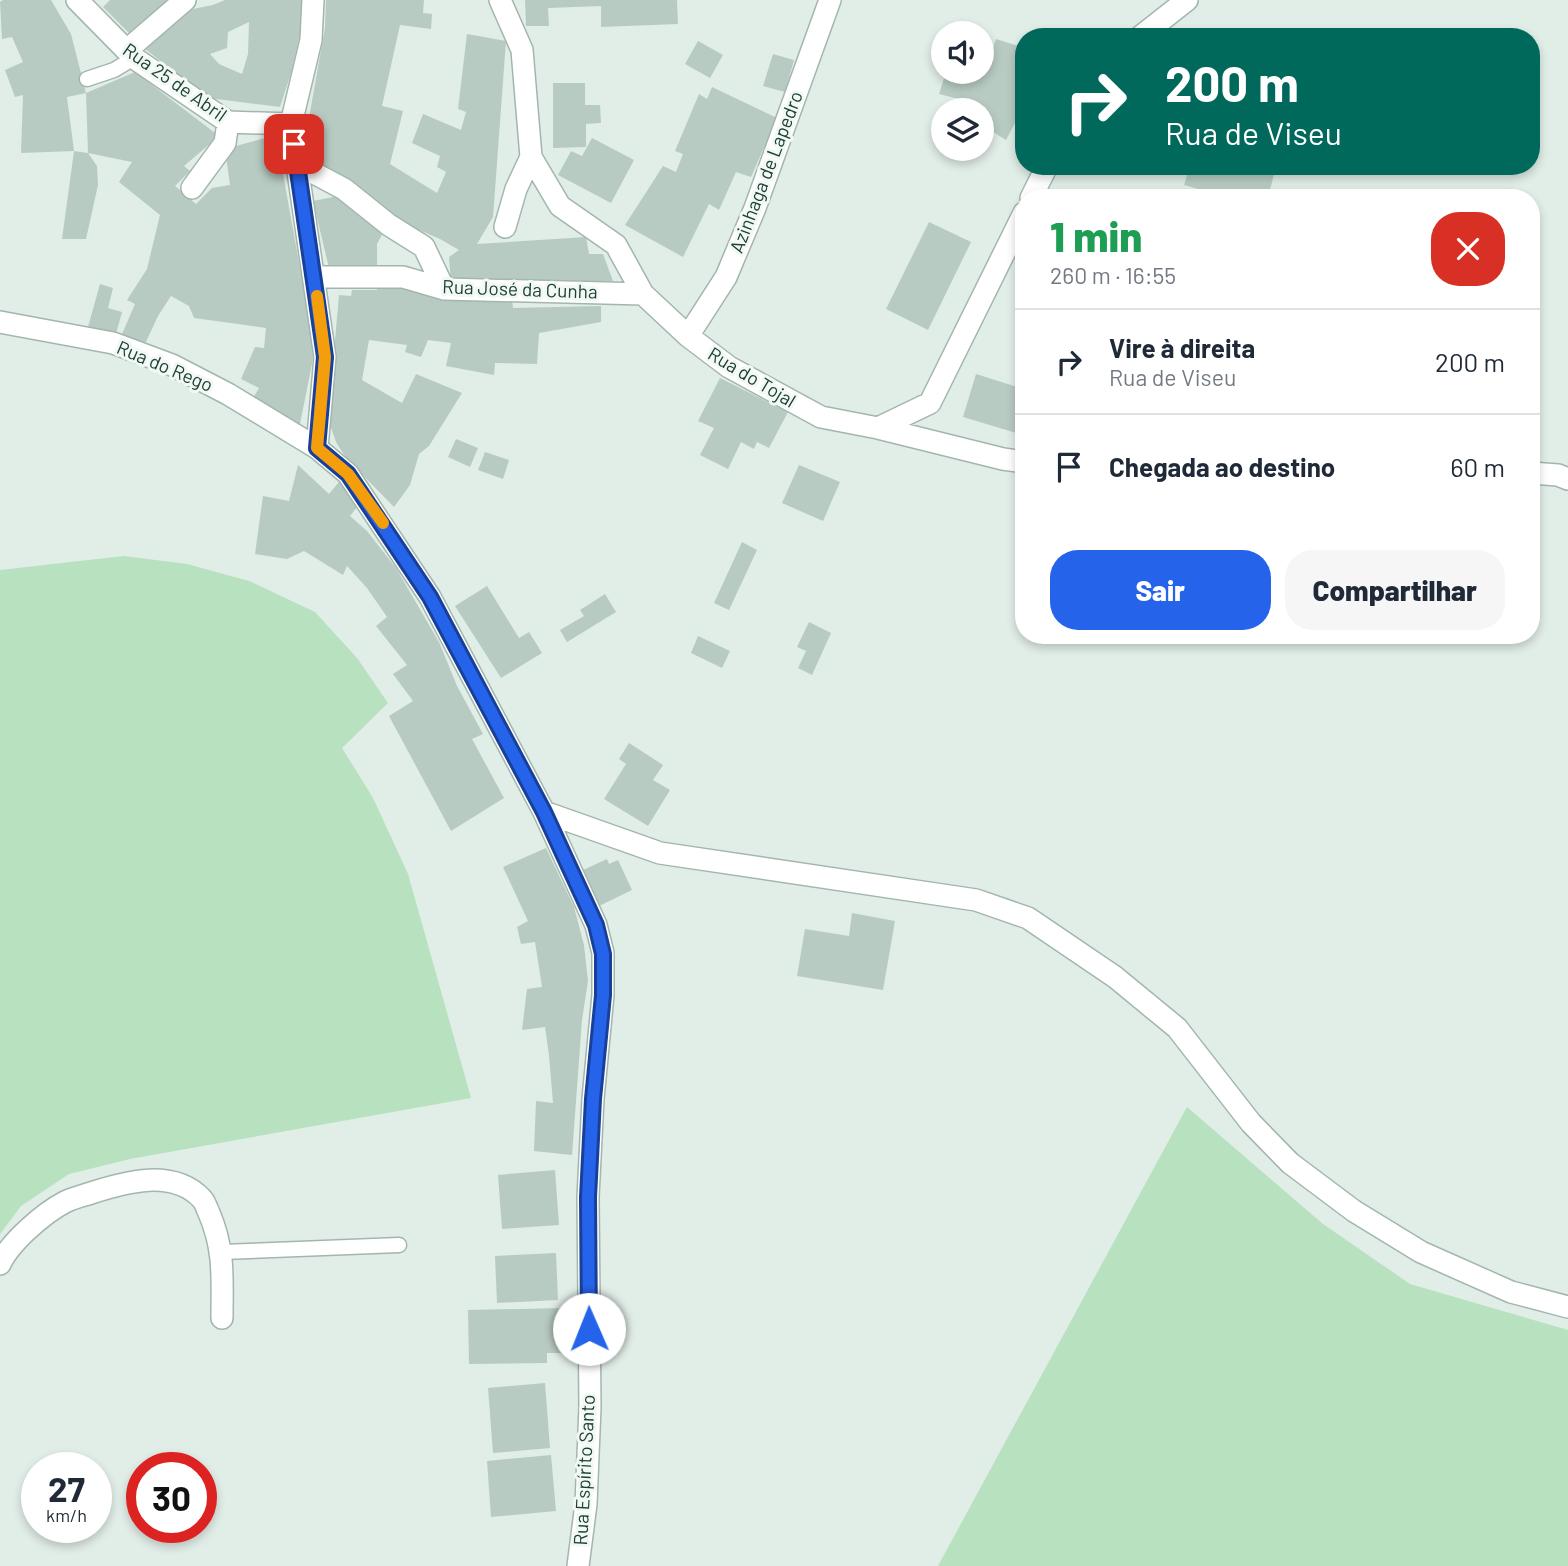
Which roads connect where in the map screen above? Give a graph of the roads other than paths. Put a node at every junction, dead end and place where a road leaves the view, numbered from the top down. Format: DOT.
graph roads {
  1 [pos="77,0"];
  2 [pos="185,0"];
  3 [pos="313,0"];
  4 [pos="500,0"];
  5 [pos="830,0"];
  6 [pos="1187,0"];
  7 [pos="1151,28"];
  8 [pos="131,54"];
  9 [pos="87,79"];
  10 [pos="228,122"];
  11 [pos="291,124"];
  12 [pos="531,157"];
  13 [pos="297,164"];
  14 [pos="192,188"];
  15 [pos="505,227"];
  16 [pos="1015,231"];
  17 [pos="315,277"];
  18 [pos="444,289"];
  19 [pos="643,294"];
  20 [pos="0,322"];
  21 [pos="688,336"];
  22 [pos="878,428"];
  23 [pos="317,448"];
  24 [pos="1015,461"];
  25 [pos="1540,474"];
  26 [pos="1568,479"];
  27 [pos="544,812"];
  28 [pos="399,1245"];
  29 [pos="222,1252"];
  30 [pos="0,1264"];
  31 [pos="1568,1307"];
  32 [pos="222,1318"];
  33 [pos="578,1566"];
  1 -- 8 [label="street, Rua 25 de Abril"];
  2 -- 8 [label="street"];
  3 -- 11 [label="street"];
  4 -- 12 [label="street"];
  5 -- 21 [label="street, Azinhaga de Lapedro"];
  6 -- 7 [label="street"];
  8 -- 9 [label="lane"];
  8 -- 10 [label="street, Rua 25 de Abril"];
  10 -- 11 [label="street, Rua 25 de Abril"];
  10 -- 14 [label="street"];
  11 -- 13 [label="street"];
  12 -- 15 [label="street"];
  12 -- 19 [label="street, Rua do Tojal"];
  13 -- 17 [label="street"];
  13 -- 18 [label="street"];
  16 -- 22 [label="street"];
  17 -- 18 [label="street, Rua José da Cunha"];
  17 -- 23 [label="street"];
  18 -- 19 [label="street, Rua José da Cunha"];
  19 -- 21 [label="street, Rua do Tojal"];
  20 -- 23 [label="street, Rua do Rego"];
  21 -- 22 [label="street, Rua do Tojal"];
  22 -- 24 [label="street, Rua do Tojal"];
  23 -- 27 [label="street, Rua Espírito Santo"];
  25 -- 26 [label="street"];
  27 -- 31 [label="street"];
  27 -- 33 [label="street, Rua Espírito Santo"];
  28 -- 29 [label="lane"];
  29 -- 30 [label="street"];
  29 -- 32 [label="street"];
}
